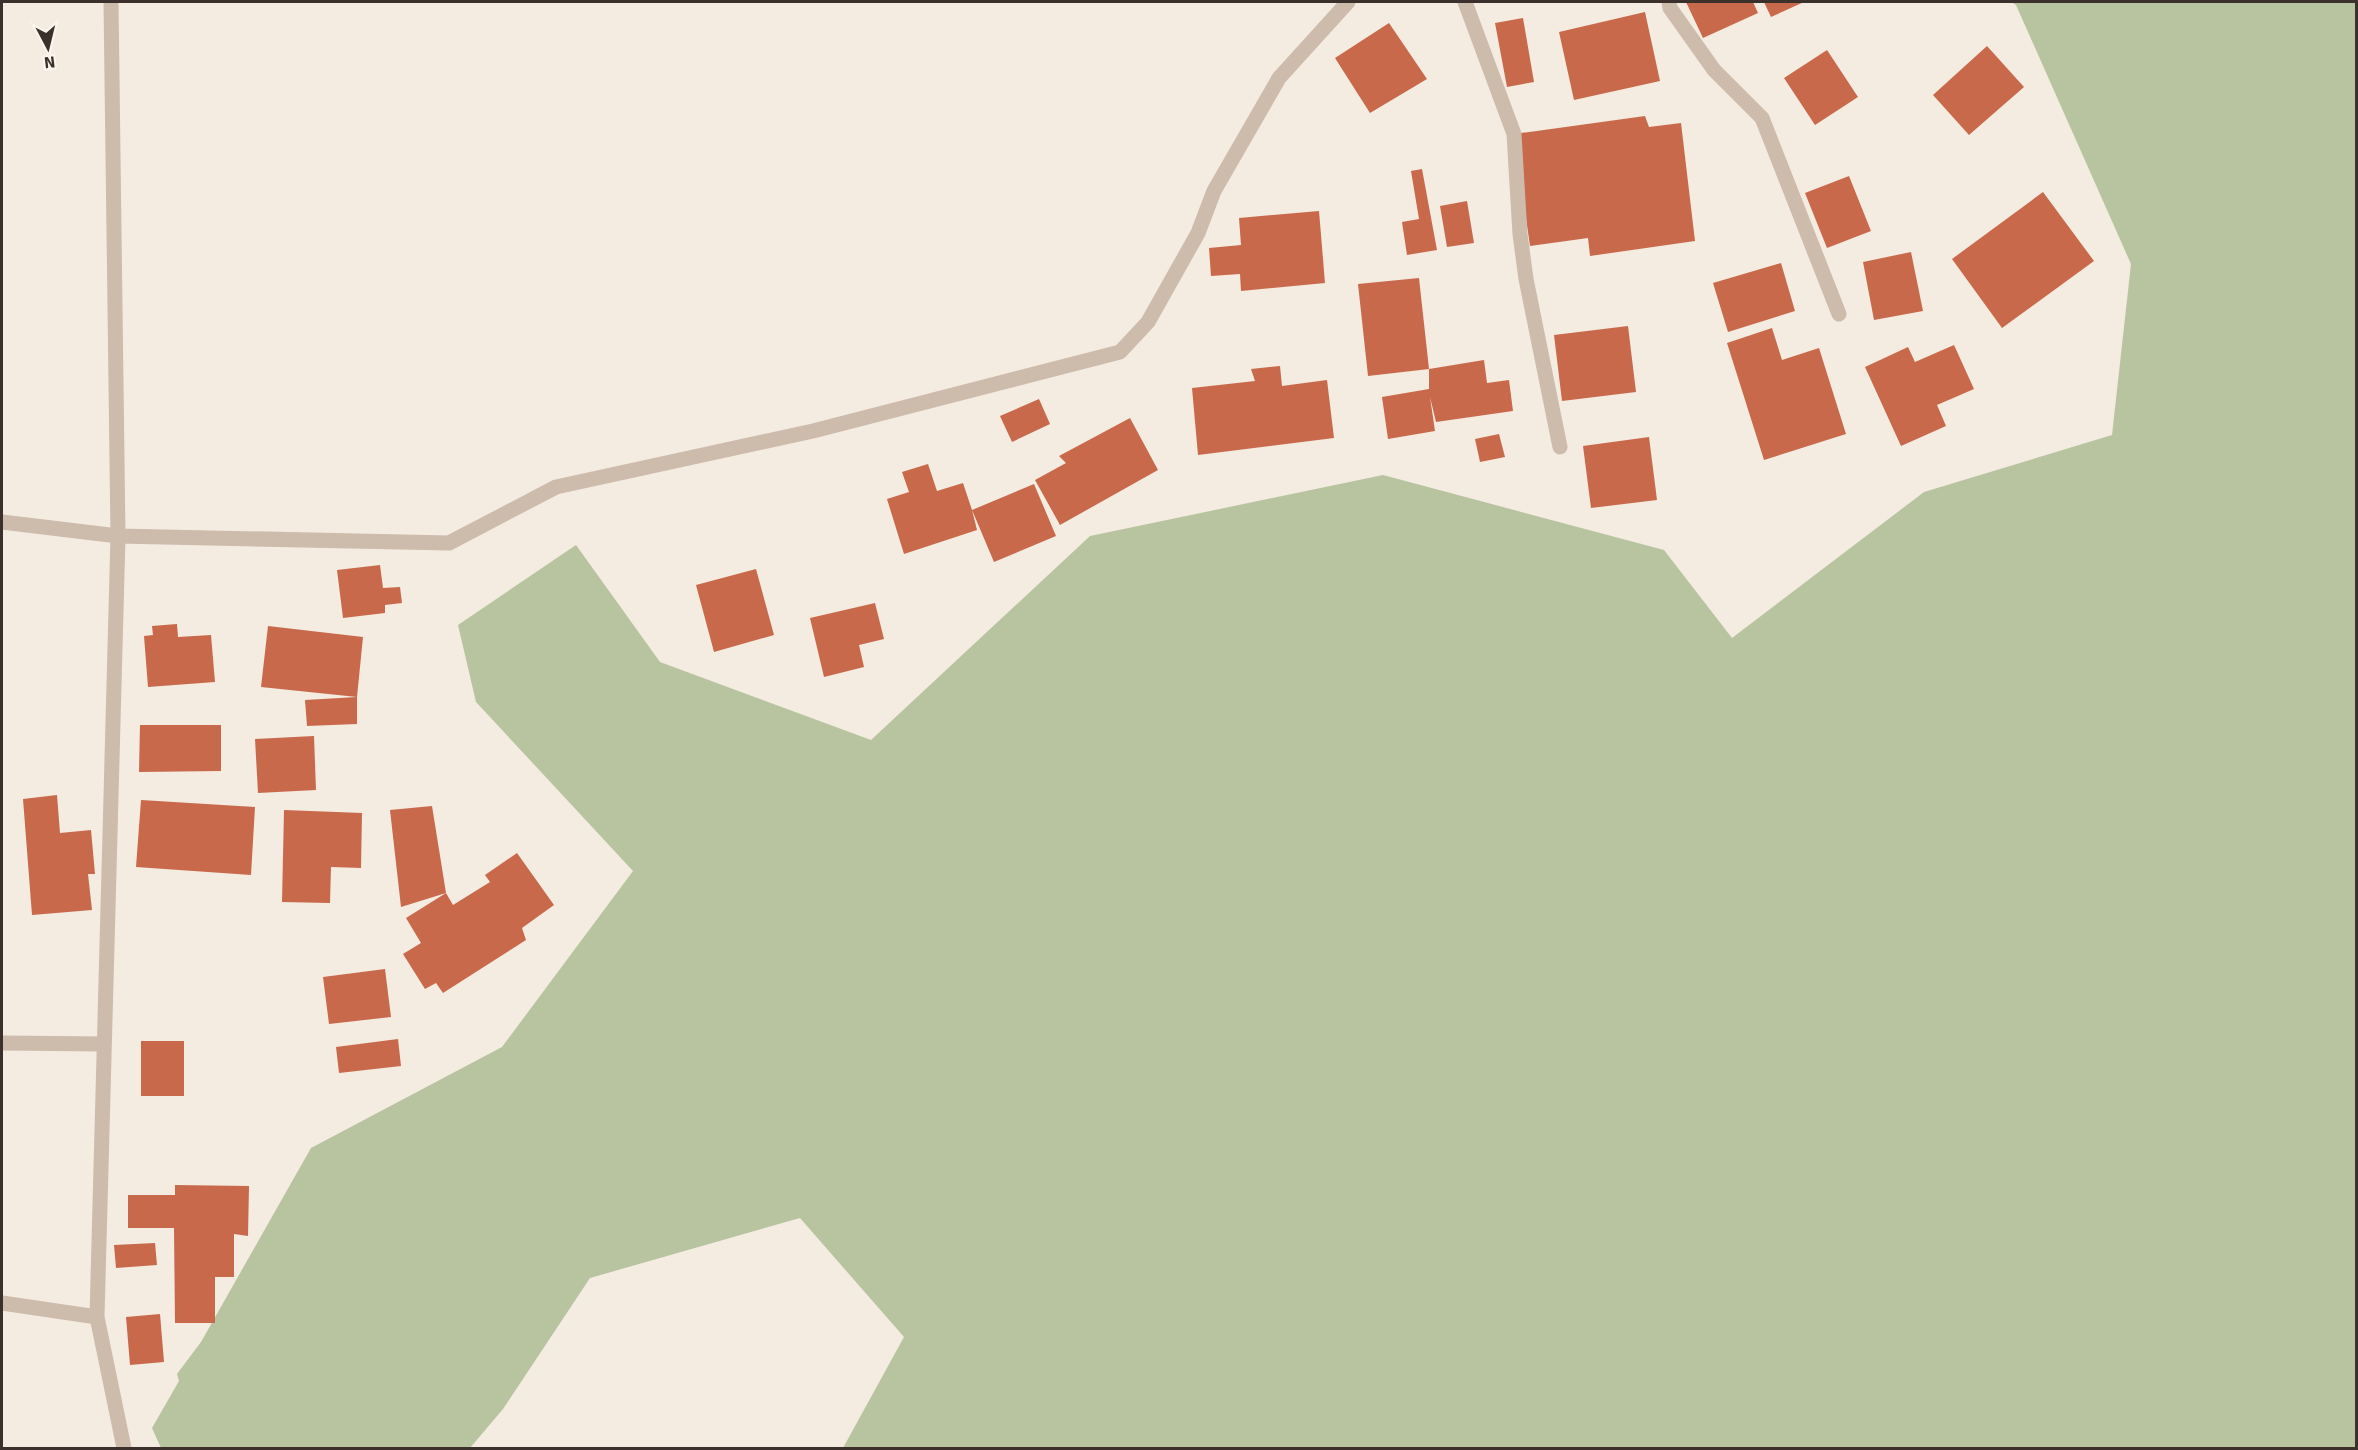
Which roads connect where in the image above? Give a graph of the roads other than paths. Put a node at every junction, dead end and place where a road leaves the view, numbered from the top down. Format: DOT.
graph roads {
  1 [pos="111,2"];
  2 [pos="1348,2"];
  3 [pos="1465,2"];
  4 [pos="1669,2"];
  5 [pos="1839,314"];
  6 [pos="1560,447"];
  7 [pos="2,522"];
  8 [pos="118,536"];
  9 [pos="2,1043"];
  10 [pos="104,1044"];
  11 [pos="2,1303"];
  12 [pos="96,1317"];
  13 [pos="124,1449"];
  1 -- 8 [label="street"];
  2 -- 8 [label="street"];
  3 -- 6 [label="street"];
  4 -- 5 [label="street"];
  7 -- 8 [label="street"];
  8 -- 10 [label="street"];
  9 -- 10 [label="street"];
  10 -- 12 [label="street"];
  11 -- 12 [label="street"];
  12 -- 13 [label="street"];
}
